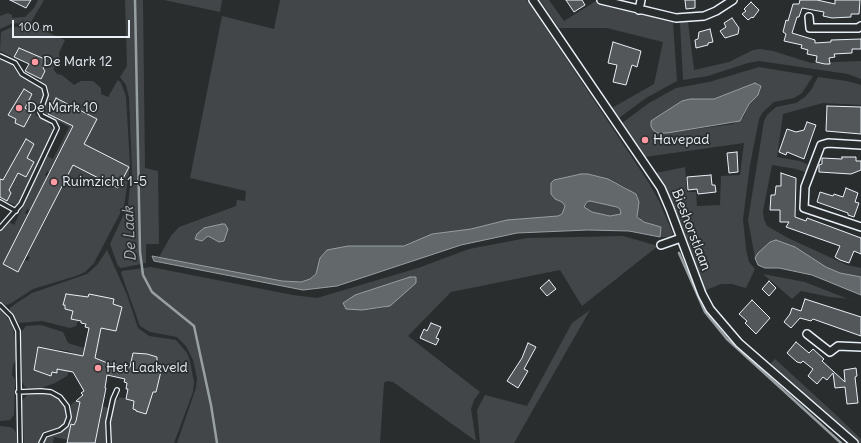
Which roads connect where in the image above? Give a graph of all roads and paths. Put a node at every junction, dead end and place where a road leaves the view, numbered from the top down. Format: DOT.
graph roads {
  1 [pos="533,0"];
  2 [pos="601,0"];
  3 [pos="641,0"];
  4 [pos="733,0"];
  5 [pos="614,2"];
  6 [pos="638,10"];
  7 [pos="809,17"];
  8 [pos="861,26"];
  9 [pos="0,56"];
  10 [pos="861,145"];
  11 [pos="0,202"];
  12 [pos="16,211"];
  13 [pos="861,227"];
  14 [pos="0,228"];
  15 [pos="681,238"];
  16 [pos="661,245"];
  17 [pos="0,305"];
  18 [pos="807,334"];
  19 [pos="861,347"];
  20 [pos="117,390"];
  21 [pos="18,392"];
  22 [pos="20,443"];
  23 [pos="41,443"];
  24 [pos="109,443"];
  25 [pos="854,443"];
  1 -- 15 [label="street, Bieshorstlaan"];
  2 -- 5 [label="street"];
  3 -- 6 [label="street"];
  4 -- 6 [label="street"];
  5 -- 6 [label="street"];
  7 -- 8 [label="street"];
  9 -- 12 [label="lane"];
  10 -- 13 [label="street"];
  11 -- 12 [label="lane"];
  12 -- 14 [label="lane"];
  15 -- 16 [label="street"];
  15 -- 25 [label="street, Bieshorstlaan"];
  17 -- 21 [label="lane"];
  18 -- 19 [label="street"];
  20 -- 24 [label="lane"];
  21 -- 22 [label="lane"];
  21 -- 23 [label="lane"];
}
